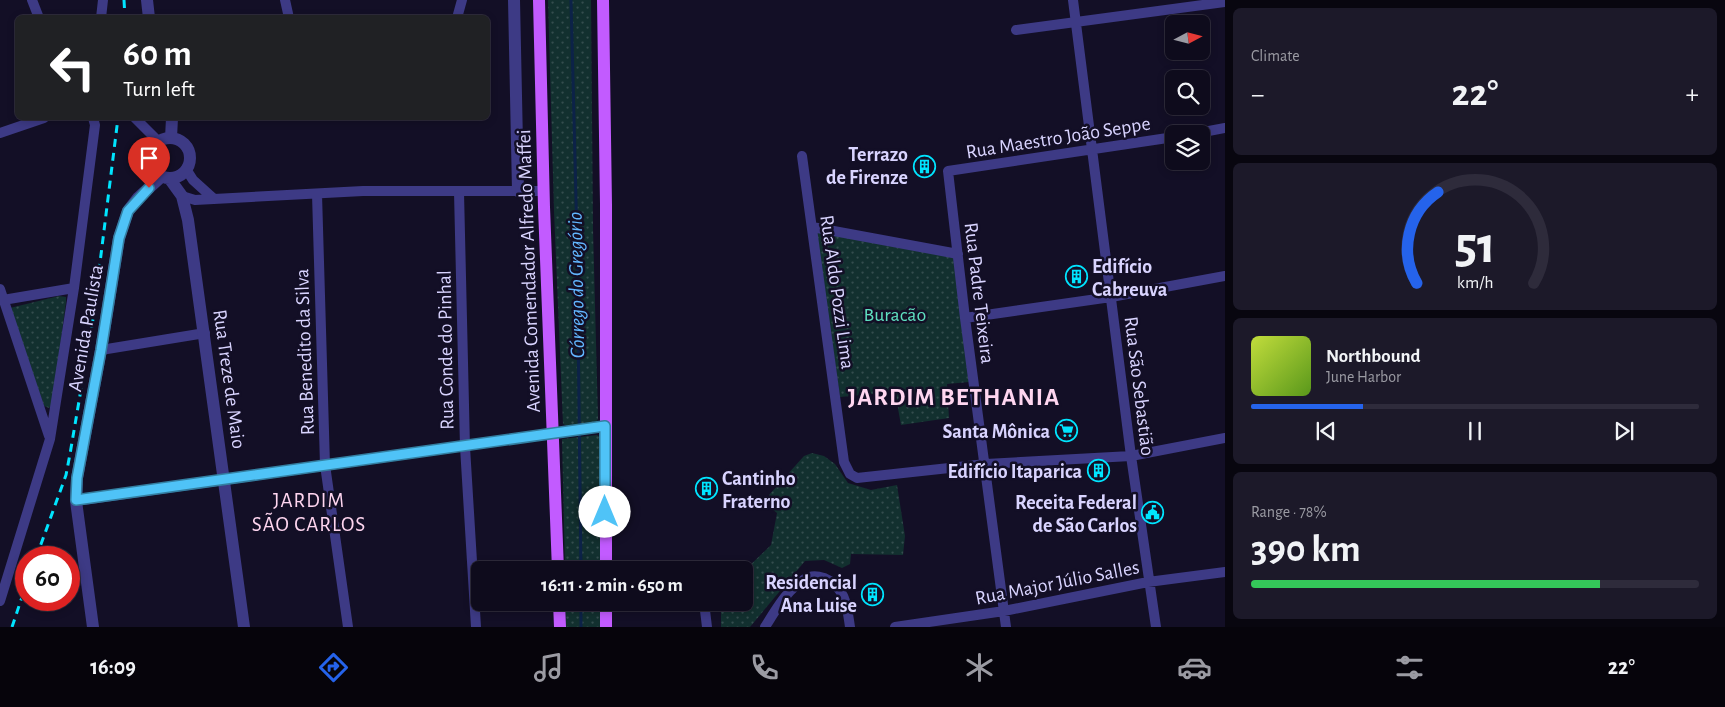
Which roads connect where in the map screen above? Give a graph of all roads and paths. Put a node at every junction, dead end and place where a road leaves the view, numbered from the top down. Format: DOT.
graph roads {
  1 [pos="32,0"];
  2 [pos="103,0"];
  3 [pos="147,0"];
  4 [pos="285,0"];
  5 [pos="539,0"];
  6 [pos="603,0"];
  7 [pos="1073,0"];
  8 [pos="463,1"];
  9 [pos="512,2"];
  10 [pos="1225,2"];
  11 [pos="38,15"];
  12 [pos="101,15"];
  13 [pos="149,15"];
  14 [pos="289,15"];
  15 [pos="458,15"];
  16 [pos="1076,22"];
  17 [pos="1016,30"];
  18 [pos="38,120"];
  19 [pos="94,120"];
  20 [pos="137,120"];
  21 [pos="172,120"];
  22 [pos="1225,128"];
  23 [pos="1210,131"];
  24 [pos="0,133"];
  25 [pos="171,138"];
  26 [pos="1165,138"];
  27 [pos="158,142"];
  28 [pos="1092,150"];
  29 [pos="802,156"];
  30 [pos="186,169"];
  31 [pos="948,171"];
  32 [pos="165,177"];
  33 [pos="518,191"];
  34 [pos="543,191"];
  35 [pos="459,192"];
  36 [pos="317,194"];
  37 [pos="182,196"];
  38 [pos="214,200"];
  39 [pos="812,227"];
  40 [pos="958,254"];
  41 [pos="1225,276"];
  42 [pos="74,288"];
  43 [pos="0,289"];
  44 [pos="1111,297"];
  45 [pos="3,300"];
  46 [pos="965,318"];
  47 [pos="205,333"];
  48 [pos="101,350"];
  49 [pos="598,427"];
  50 [pos="557,433"];
  51 [pos="1225,438"];
  52 [pos="50,439"];
  53 [pos="465,447"];
  54 [pos="1131,456"];
  55 [pos="986,464"];
  56 [pos="325,465"];
  57 [pos="225,480"];
  58 [pos="76,500"];
  59 [pos="558,561"];
  60 [pos="605,561"];
  61 [pos="1225,572"];
  62 [pos="1148,582"];
  63 [pos="0,601"];
  64 [pos="560,611"];
  65 [pos="606,611"];
  66 [pos="705,611"];
  67 [pos="1004,611"];
  68 [pos="93,627"];
  69 [pos="244,627"];
  70 [pos="348,627"];
  71 [pos="476,627"];
  72 [pos="560,627"];
  73 [pos="606,627"];
  74 [pos="707,627"];
  75 [pos="765,627"];
  76 [pos="850,627"];
  77 [pos="895,627"];
  78 [pos="1006,627"];
  79 [pos="1156,627"];
  1 -- 11 [label="street"];
  2 -- 12 [label="street"];
  3 -- 13 [label="street"];
  4 -- 14 [label="street"];
  5 -- 34 [label="main road, Avenida Comendador Alfredo Maffei"];
  6 -- 49 [label="main road"];
  7 -- 16 [label="street, Rua São Sebastião"];
  8 -- 15 [label="street"];
  9 -- 33 [label="street"];
  10 -- 16 [label="street"];
  16 -- 17 [label="street"];
  16 -- 28 [label="street, Rua São Sebastião"];
  18 -- 24 [label="street"];
  19 -- 42 [label="street, Avenida Paulista"];
  20 -- 27 [label="street"];
  21 -- 25 [label="street"];
  22 -- 23 [label="street"];
  25 -- 27 [label="street"];
  25 -- 30 [label="street"];
  26 -- 28 [label="street, Rua Maestro João Seppe"];
  27 -- 32 [label="street"];
  28 -- 31 [label="street, Rua Maestro João Seppe"];
  28 -- 44 [label="street, Rua São Sebastião"];
  29 -- 39 [label="street, Rua Aldo Pozzi Lima"];
  30 -- 32 [label="street"];
  30 -- 38 [label="street"];
  31 -- 40 [label="street, Rua Padre Teixeira"];
  32 -- 37 [label="street, Rua Treze de Maio"];
  32 -- 48 [label="street, Avenida Paulista"];
  33 -- 34 [label="street"];
  33 -- 35 [label="street"];
  34 -- 50 [label="main road, Avenida Comendador Alfredo Maffei"];
  35 -- 36 [label="street"];
  35 -- 53 [label="street, Rua Conde do Pinhal"];
  36 -- 38 [label="street"];
  36 -- 56 [label="street, Rua Benedito da Silva"];
  37 -- 38 [label="street"];
  37 -- 47 [label="street, Rua Treze de Maio"];
  39 -- 40 [label="street"];
  39 -- 55 [label="street, Rua Aldo Pozzi Lima"];
  40 -- 46 [label="street, Rua Padre Teixeira"];
  41 -- 44 [label="street"];
  42 -- 45 [label="street"];
  42 -- 52 [label="street, Avenida Paulista"];
  43 -- 45 [label="street"];
  44 -- 46 [label="street"];
  44 -- 54 [label="street, Rua São Sebastião"];
  45 -- 52 [label="street"];
  46 -- 55 [label="street, Rua Padre Teixeira"];
  47 -- 48 [label="street"];
  47 -- 57 [label="street, Rua Treze de Maio"];
  48 -- 58 [label="street, Avenida Paulista"];
  49 -- 50 [label="street"];
  49 -- 60 [label="main road"];
  50 -- 53 [label="street"];
  50 -- 59 [label="main road, Avenida Comendador Alfredo Maffei"];
  51 -- 54 [label="street, Rua Aldo Pozzi Lima"];
  52 -- 63 [label="street, Avenida Paulista"];
  53 -- 56 [label="street"];
  53 -- 71 [label="street, Rua Conde do Pinhal"];
  54 -- 55 [label="street, Rua Aldo Pozzi Lima"];
  54 -- 62 [label="street, Rua São Sebastião"];
  55 -- 67 [label="street, Rua Padre Teixeira"];
  56 -- 57 [label="street"];
  56 -- 70 [label="street, Rua Benedito da Silva"];
  57 -- 58 [label="street"];
  57 -- 69 [label="street, Rua Treze de Maio"];
  58 -- 68 [label="street, Avenida Paulista"];
  61 -- 62 [label="street, Rua Major Júlio Salles"];
  62 -- 67 [label="street, Rua Major Júlio Salles"];
  62 -- 79 [label="street, Rua São Sebastião"];
  64 -- 72 [label="main road"];
  65 -- 73 [label="main road"];
  66 -- 74 [label="street"];
  67 -- 77 [label="street, Rua Major Júlio Salles"];
  67 -- 78 [label="street, Rua Padre Teixeira"];
  75 -- 76 [label="street"];
}
